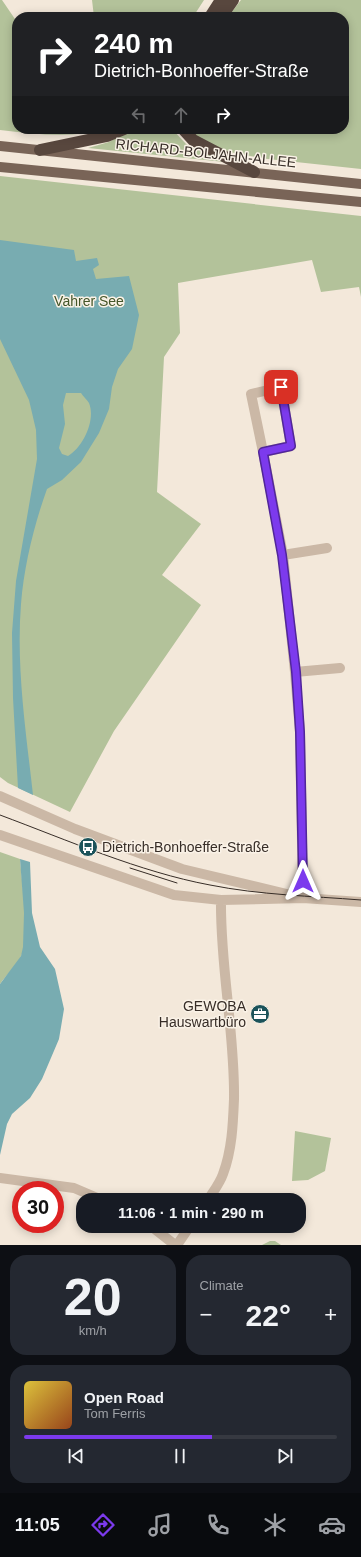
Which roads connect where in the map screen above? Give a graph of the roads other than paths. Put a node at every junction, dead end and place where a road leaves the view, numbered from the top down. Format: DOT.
graph roads {
  1 [pos="221,0"];
  2 [pos="233,0"];
  3 [pos="213,12"];
  4 [pos="225,12"];
  5 [pos="112,134"];
  6 [pos="188,134"];
  7 [pos="0,146"];
  8 [pos="40,150"];
  9 [pos="0,167"];
  10 [pos="254,172"];
  11 [pos="361,184"];
  12 [pos="361,202"];
  13 [pos="263,452"];
  14 [pos="327,548"];
  15 [pos="282,555"];
  16 [pos="340,668"];
  17 [pos="296,672"];
  18 [pos="0,796"];
  19 [pos="0,835"];
  20 [pos="302,898"];
  21 [pos="221,900"];
  22 [pos="361,902"];
  23 [pos="0,1178"];
  24 [pos="86,1193"];
  25 [pos="212,1193"];
  26 [pos="160,1233"];
  27 [pos="185,1233"];
  28 [pos="176,1245"];
  1 -- 3 [label="highway"];
  2 -- 4 [label="highway"];
  5 -- 8 [label="highway"];
  6 -- 10 [label="highway"];
  7 -- 8 [label="main road, RICHARD-BOLJAHN-ALLEE"];
  8 -- 10 [label="main road, RICHARD-BOLJAHN-ALLEE"];
  9 -- 12 [label="main road"];
  10 -- 11 [label="main road, RICHARD-BOLJAHN-ALLEE"];
  13 -- 13 [label="street"];
  13 -- 15 [label="street"];
  14 -- 15 [label="street"];
  15 -- 17 [label="street"];
  16 -- 17 [label="street"];
  17 -- 20 [label="street"];
  18 -- 20 [label="street"];
  19 -- 21 [label="street"];
  20 -- 21 [label="street"];
  20 -- 22 [label="street"];
  21 -- 25 [label="street"];
  23 -- 24 [label="street"];
  26 -- 28 [label="street"];
  27 -- 28 [label="street"];
}
